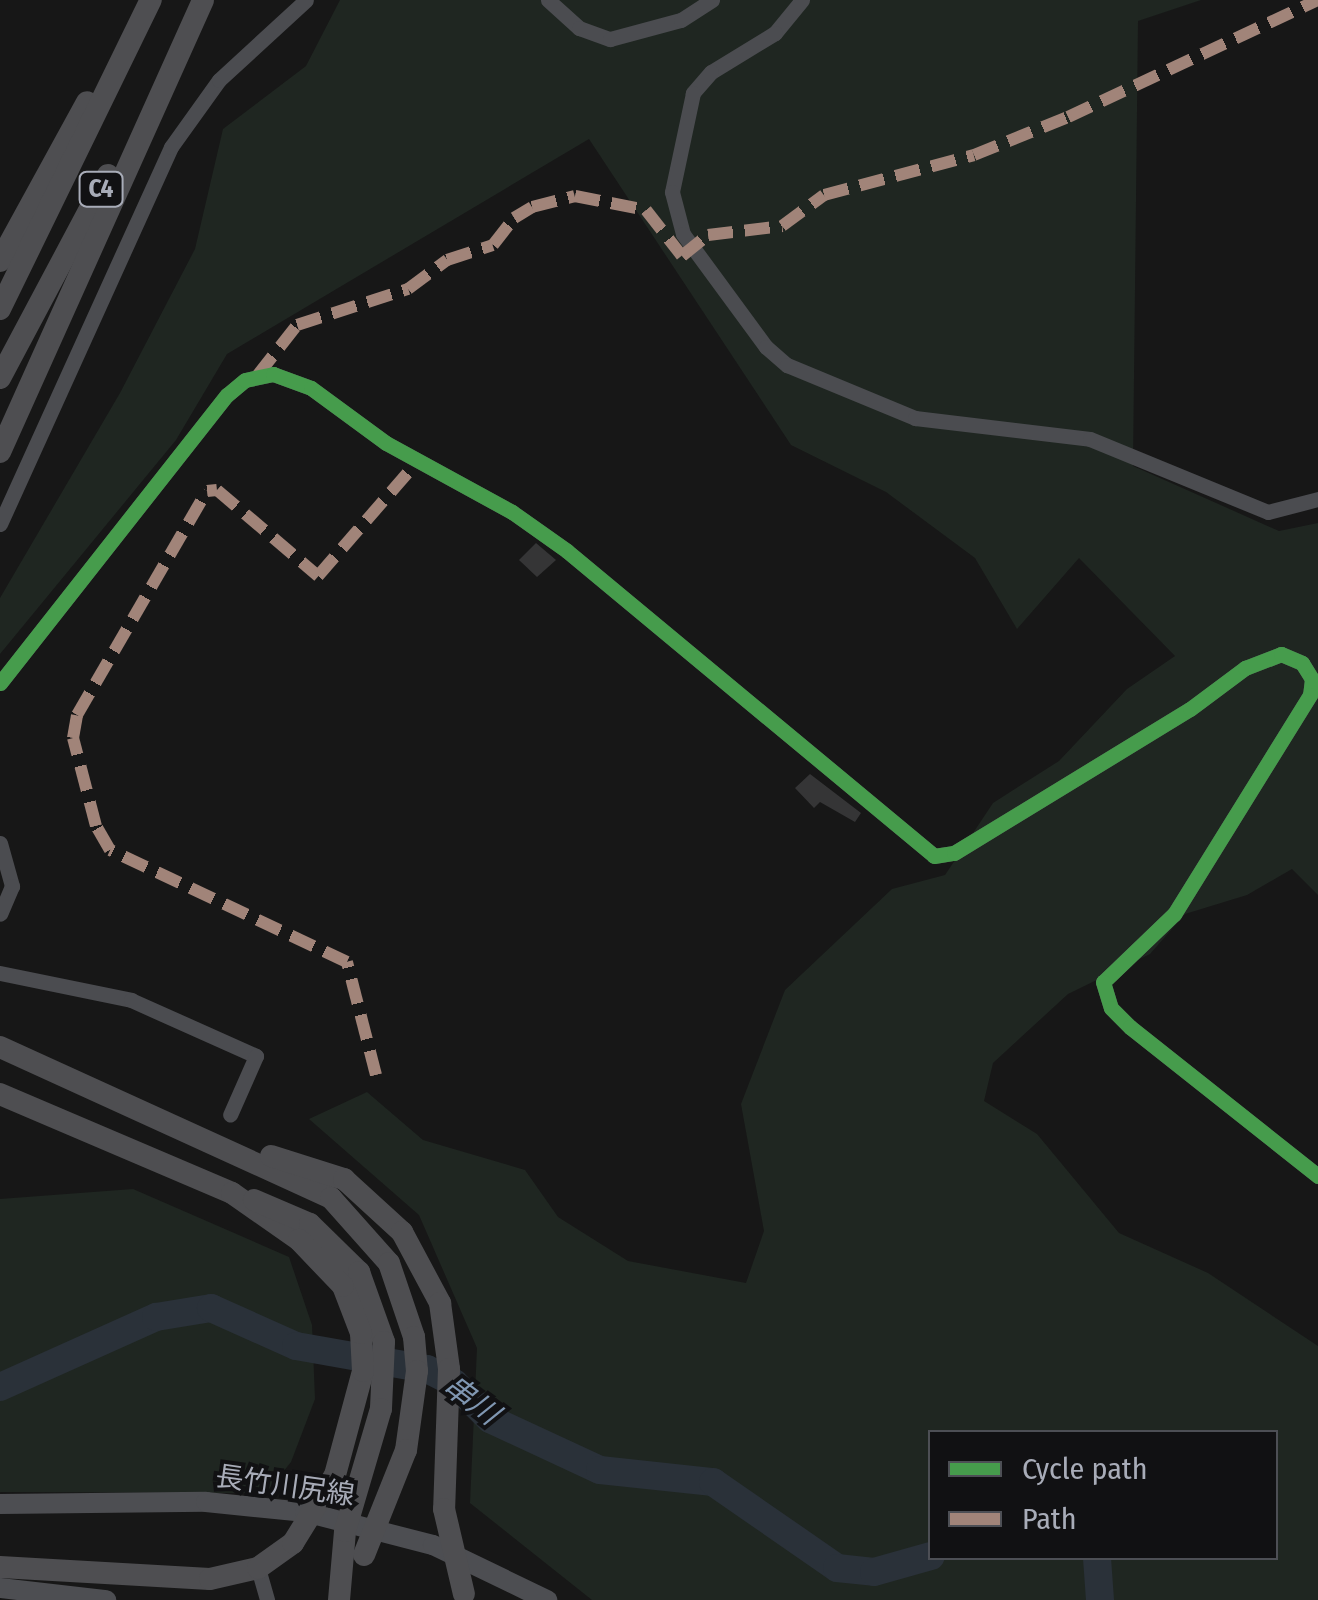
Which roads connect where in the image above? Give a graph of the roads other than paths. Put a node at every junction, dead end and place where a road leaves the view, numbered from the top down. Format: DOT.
graph roads {
  1 [pos="136,0"];
  2 [pos="152,0"];
  3 [pos="202,0"];
  4 [pos="306,0"];
  5 [pos="548,0"];
  6 [pos="712,0"];
  7 [pos="802,0"];
  8 [pos="0,261"];
  9 [pos="0,309"];
  10 [pos="0,378"];
  11 [pos="0,452"];
  12 [pos="1318,499"];
  13 [pos="0,524"];
  14 [pos="0,684"];
  15 [pos="0,843"];
  16 [pos="0,914"];
  17 [pos="0,973"];
  18 [pos="0,1030"];
  19 [pos="0,1048"];
  20 [pos="72,1079"];
  21 [pos="0,1094"];
  22 [pos="0,1106"];
  23 [pos="230,1115"];
  24 [pos="67,1122"];
  25 [pos="1318,1176"];
  26 [pos="337,1188"];
  27 [pos="304,1232"];
  28 [pos="0,1504"];
  29 [pos="364,1555"];
  30 [pos="0,1567"];
  31 [pos="258,1568"];
  32 [pos="0,1588"];
  33 [pos="465,1597"];
  34 [pos="106,1600"];
  35 [pos="267,1600"];
  36 [pos="339,1600"];
  37 [pos="547,1600"];
  1 -- 8 [label="highway"];
  2 -- 9 [label="highway, C4"];
  3 -- 10 [label="highway, C4"];
  3 -- 11 [label="highway"];
  4 -- 13 [label="street"];
  5 -- 6 [label="street"];
  7 -- 12 [label="street"];
  14 -- 25 [label="street"];
  15 -- 16 [label="street"];
  17 -- 23 [label="street"];
  18 -- 20 [label="highway"];
  19 -- 20 [label="highway"];
  20 -- 26 [label="highway"];
  21 -- 24 [label="highway"];
  22 -- 24 [label="highway"];
  24 -- 27 [label="highway"];
  26 -- 29 [label="highway, bridge"];
  26 -- 33 [label="highway, bridge"];
  27 -- 31 [label="highway, bridge"];
  27 -- 36 [label="highway, bridge"];
  28 -- 37 [label="main road, 長竹川尻線"];
  30 -- 31 [label="highway"];
  31 -- 35 [label="street"];
  32 -- 34 [label="main road"];
}
